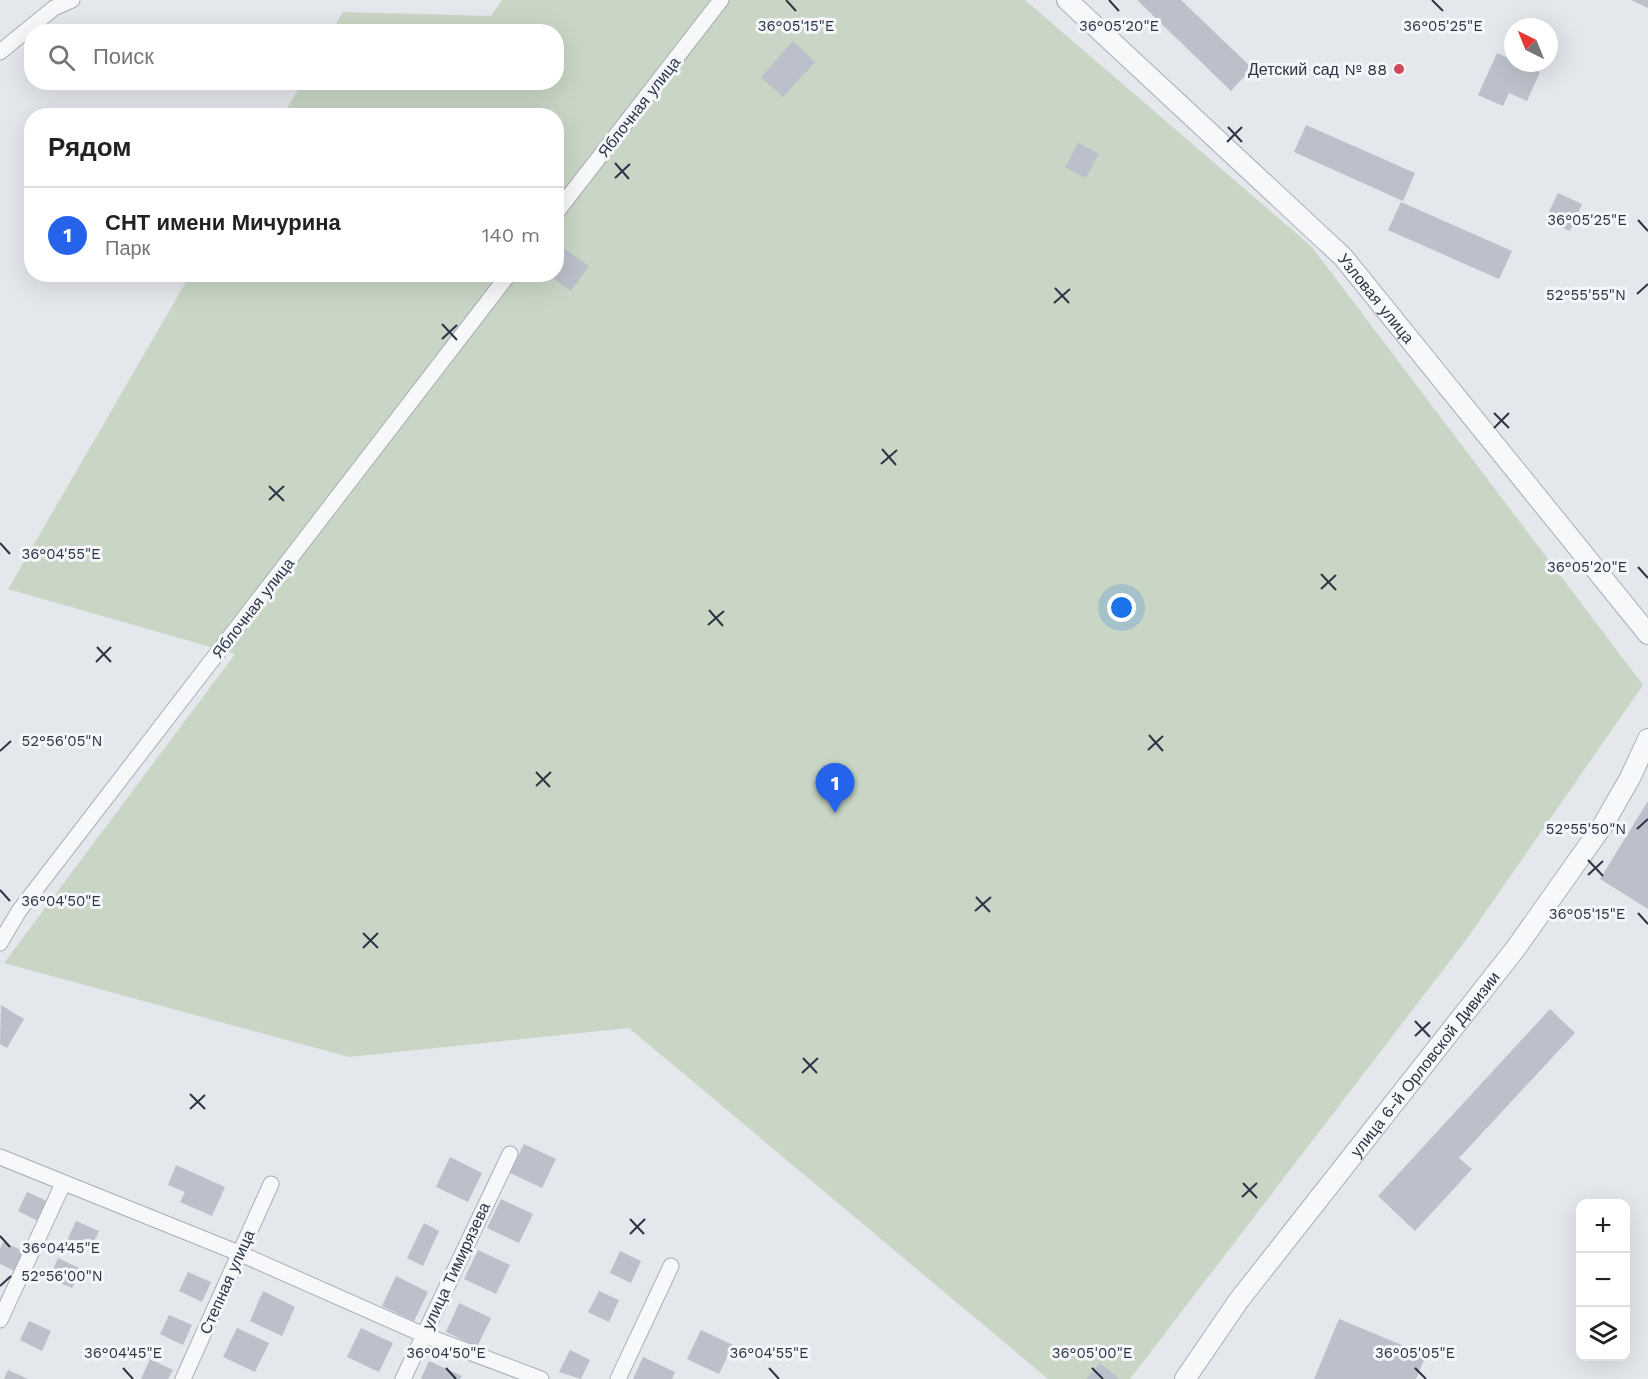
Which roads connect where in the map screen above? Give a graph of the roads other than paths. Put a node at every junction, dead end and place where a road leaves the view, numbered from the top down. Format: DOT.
graph roads {
  1 [pos="72,0"];
  2 [pos="721,0"];
  3 [pos="1067,0"];
  4 [pos="52,4"];
  5 [pos="30,24"];
  6 [pos="24,30"];
  7 [pos="0,52"];
  8 [pos="564,203"];
  9 [pos="503,282"];
  10 [pos="1648,634"];
  11 [pos="1648,739"];
  12 [pos="0,943"];
  13 [pos="510,1154"];
  14 [pos="0,1157"];
  15 [pos="63,1184"];
  16 [pos="271,1184"];
  17 [pos="241,1254"];
  18 [pos="672,1266"];
  19 [pos="0,1320"];
  20 [pos="424,1335"];
  21 [pos="183,1379"];
  22 [pos="403,1379"];
  23 [pos="541,1379"];
  24 [pos="618,1379"];
  25 [pos="1185,1379"];
  1 -- 4 [label="street"];
  2 -- 8 [label="street, Яблочная улица"];
  3 -- 10 [label="street, Узловая улица"];
  4 -- 5 [label="street"];
  6 -- 7 [label="street"];
  9 -- 12 [label="street, Яблочная улица"];
  11 -- 25 [label="street, улица 6-й Орловской Дивизии"];
  13 -- 20 [label="street, улица Тимирязева"];
  14 -- 15 [label="street"];
  15 -- 17 [label="street"];
  15 -- 19 [label="street"];
  16 -- 17 [label="street, Степная улица"];
  17 -- 20 [label="street"];
  17 -- 21 [label="street, Степная улица"];
  18 -- 24 [label="street"];
  20 -- 22 [label="street, улица Тимирязева"];
  20 -- 23 [label="street"];
}
